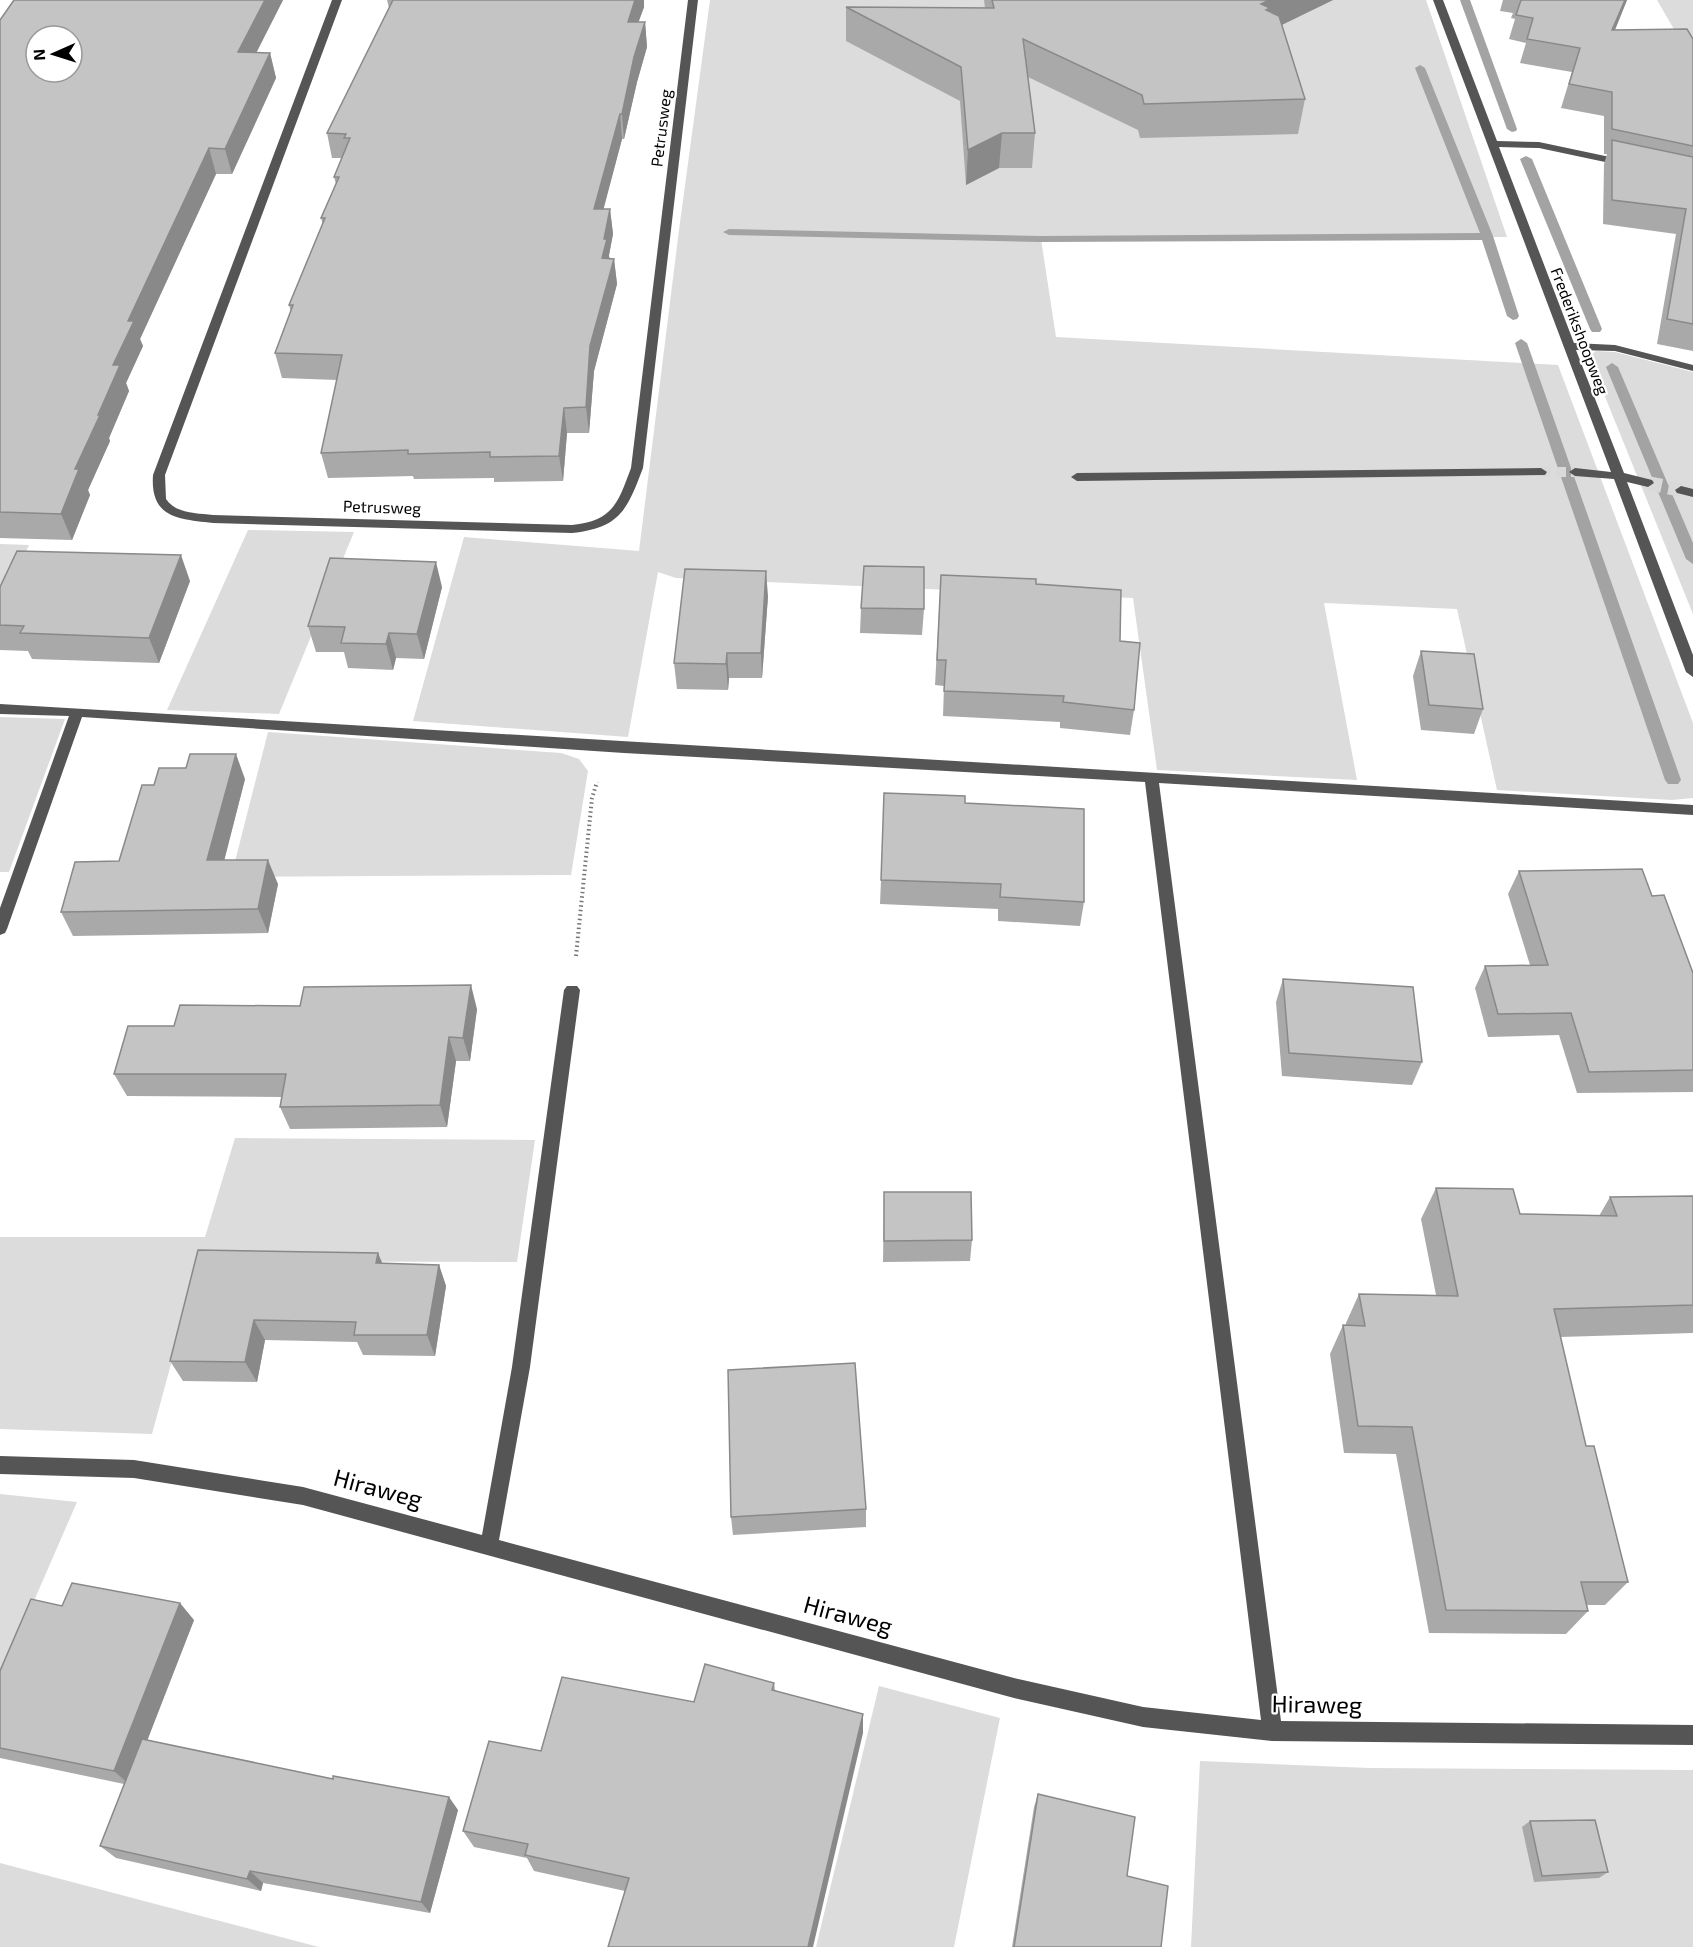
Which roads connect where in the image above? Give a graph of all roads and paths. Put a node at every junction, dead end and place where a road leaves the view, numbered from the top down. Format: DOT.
graph roads {
  1 [pos="337,0"];
  2 [pos="693,0"];
  3 [pos="1438,0"];
  4 [pos="1491,144"];
  5 [pos="1638,166"];
  6 [pos="1568,346"];
  7 [pos="1693,368"];
  8 [pos="1541,472"];
  9 [pos="1575,472"];
  10 [pos="1618,476"];
  11 [pos="1077,477"];
  12 [pos="1648,483"];
  13 [pos="1687,639"];
  14 [pos="1693,672"];
  15 [pos="0,709"];
  16 [pos="77,712"];
  17 [pos="624,748"];
  18 [pos="1152,779"];
  19 [pos="1693,810"];
  20 [pos="0,929"];
  21 [pos="572,990"];
  22 [pos="0,1465"];
  23 [pos="489,1545"];
  24 [pos="1272,1731"];
  25 [pos="1693,1735"];
  1 -- 2 [label="street, Petrusweg"];
  3 -- 4 [label="street, Frederikshoopweg"];
  4 -- 5 [label="street"];
  4 -- 6 [label="street, Frederikshoopweg"];
  6 -- 7 [label="street"];
  6 -- 10 [label="street, Frederikshoopweg"];
  8 -- 11 [label="street"];
  9 -- 10 [label="street"];
  10 -- 12 [label="street"];
  10 -- 13 [label="street, Frederikshoopweg"];
  13 -- 14 [label="street, Frederikshoopweg"];
  15 -- 16 [label="street"];
  16 -- 17 [label="street"];
  16 -- 20 [label="street"];
  17 -- 18 [label="street"];
  17 -- 21 [label="path"];
  18 -- 19 [label="street"];
  18 -- 24 [label="street"];
  21 -- 23 [label="street"];
  22 -- 23 [label="street, Hiraweg"];
  23 -- 24 [label="street, Hiraweg"];
  24 -- 25 [label="street, Hiraweg"];
}
